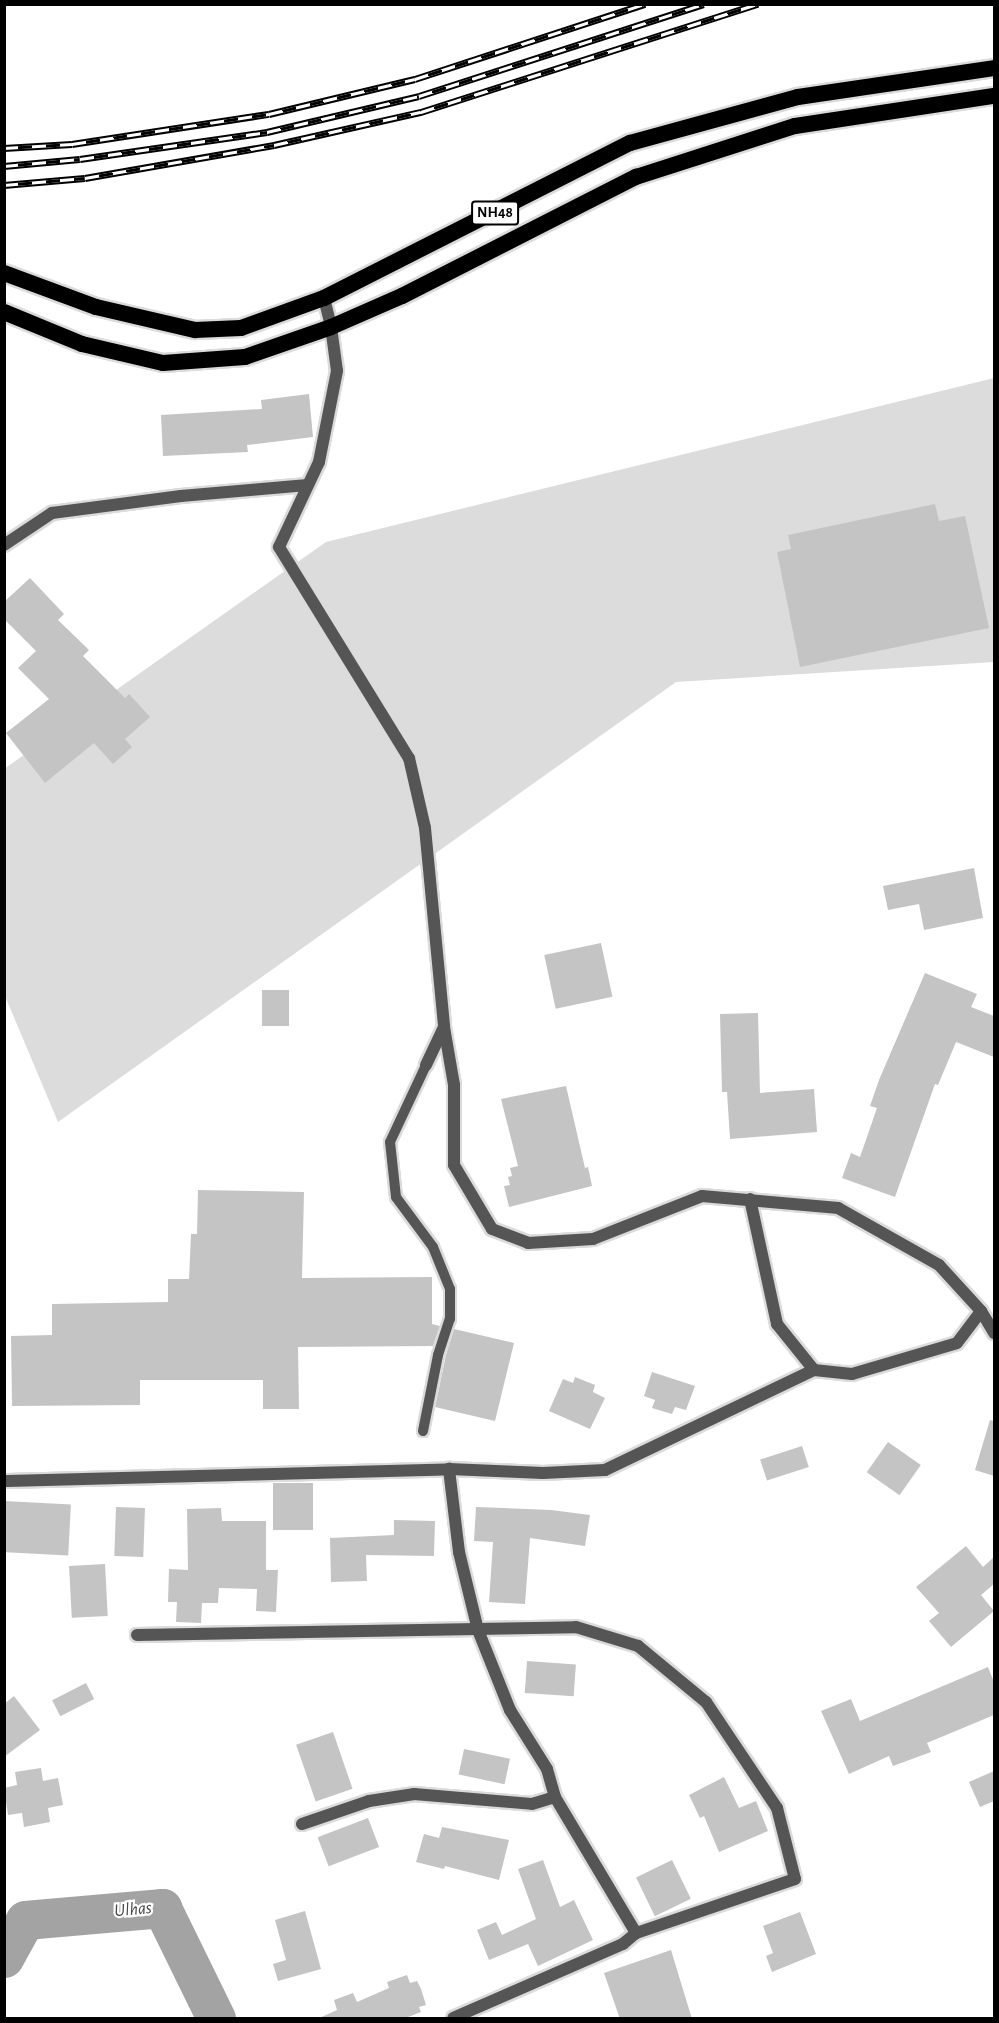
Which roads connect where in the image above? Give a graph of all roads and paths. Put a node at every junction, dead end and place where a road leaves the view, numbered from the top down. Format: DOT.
graph roads {
  1 [pos="994,68"];
  2 [pos="994,96"];
  3 [pos="4,273"];
  4 [pos="324,298"];
  5 [pos="4,312"];
  6 [pos="332,327"];
  7 [pos="308,485"];
  8 [pos="4,545"];
  9 [pos="444,1027"];
  10 [pos="426,1065"];
  11 [pos="750,1199"];
  12 [pos="981,1311"];
  13 [pos="994,1333"];
  14 [pos="814,1370"];
  15 [pos="423,1431"];
  16 [pos="449,1469"];
  17 [pos="4,1481"];
  18 [pos="478,1630"];
  19 [pos="137,1635"];
  20 [pos="555,1797"];
  21 [pos="302,1824"];
  22 [pos="636,1933"];
  23 [pos="453,2019"];
  1 -- 4 [label="highway, NH48"];
  2 -- 6 [label="highway, NH48"];
  3 -- 4 [label="highway, NH48"];
  4 -- 6 [label="street"];
  5 -- 6 [label="highway, NH48"];
  6 -- 7 [label="street"];
  7 -- 8 [label="street"];
  7 -- 9 [label="street"];
  9 -- 10 [label="street"];
  9 -- 11 [label="street"];
  10 -- 15 [label="lane"];
  11 -- 12 [label="street"];
  11 -- 14 [label="street"];
  12 -- 13 [label="street"];
  12 -- 14 [label="street"];
  14 -- 16 [label="street"];
  16 -- 17 [label="street"];
  16 -- 18 [label="street"];
  18 -- 19 [label="street"];
  18 -- 20 [label="street"];
  18 -- 22 [label="street"];
  20 -- 21 [label="street"];
  20 -- 22 [label="street"];
  22 -- 23 [label="street"];
}
